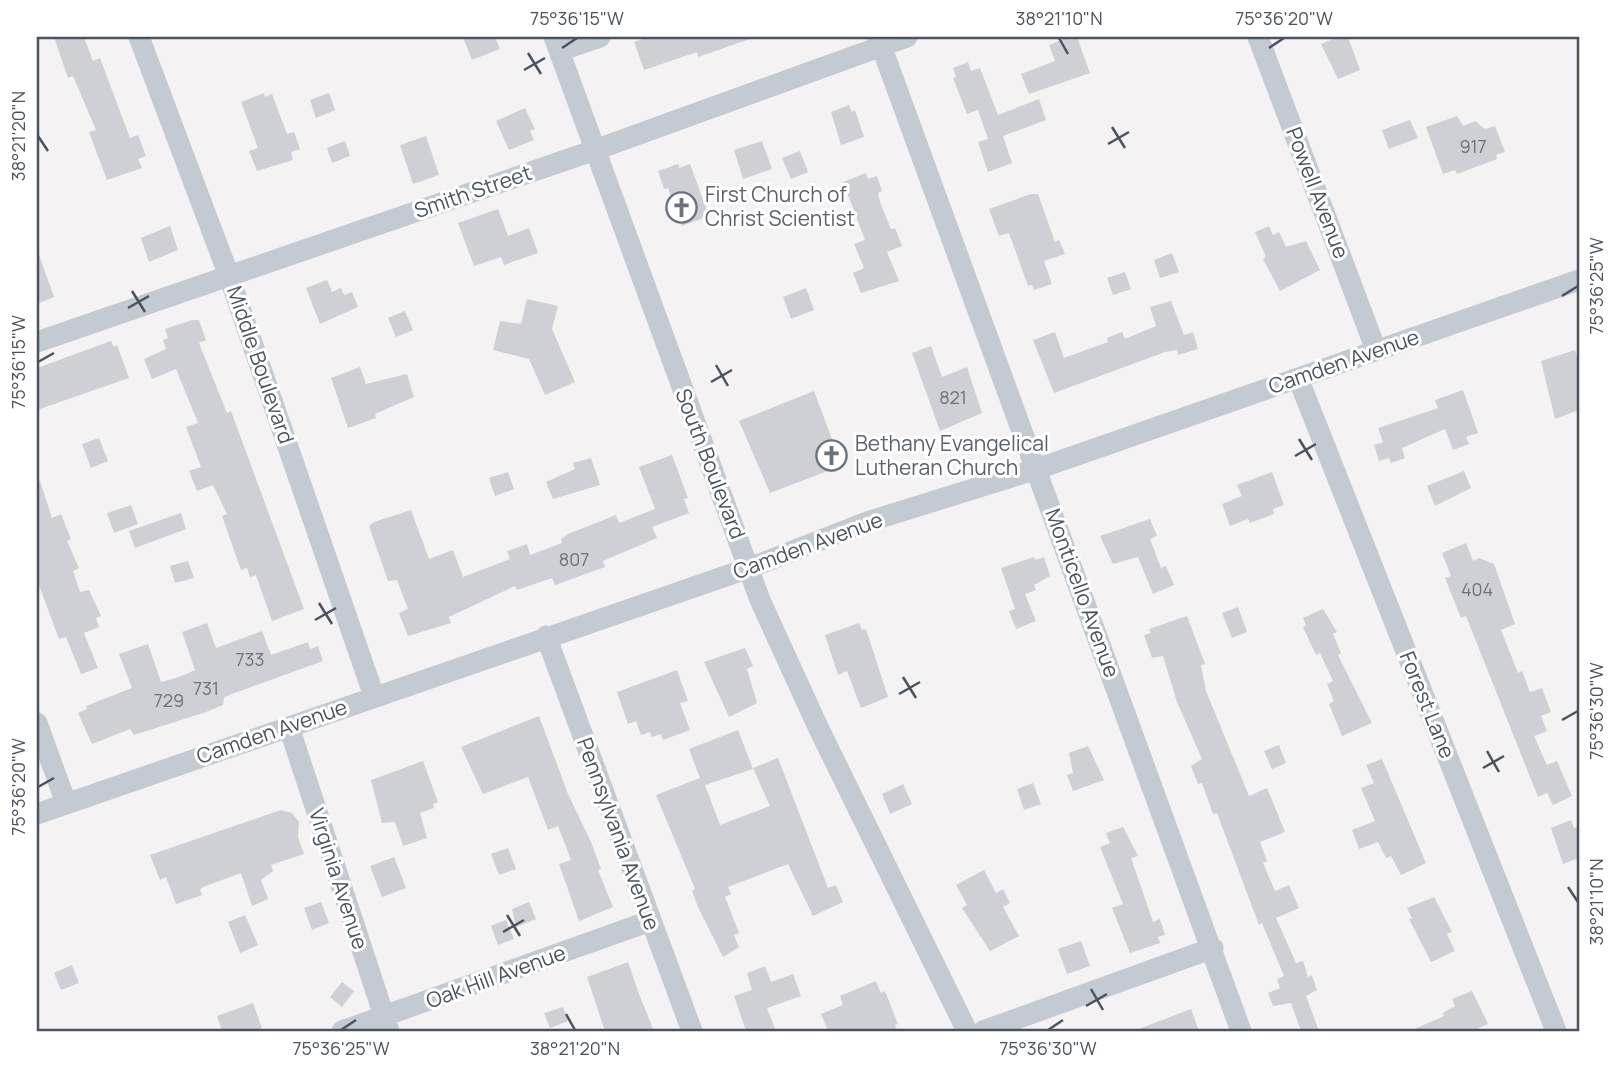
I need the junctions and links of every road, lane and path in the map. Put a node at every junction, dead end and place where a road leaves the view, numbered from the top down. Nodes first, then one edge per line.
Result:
1 (139, 37) edge
2 (600, 37) edge
3 (907, 37) edge
4 (1258, 37) edge
5 (879, 41) edge
6 (557, 44) edge
7 (595, 150) junction
8 (229, 276) junction
9 (1579, 280) edge
10 (37, 342) edge
11 (1376, 349) junction
12 (1298, 378) junction
13 (1037, 469) junction
14 (748, 568) junction
15 (546, 636) junction
16 (374, 696) junction
17 (37, 723) edge
18 (289, 727) junction
19 (66, 803) junction
20 (37, 814) edge
21 (650, 921) junction
22 (1213, 948) junction
23 (386, 1024) edge
24 (342, 1031) edge
25 (692, 1031) edge
26 (967, 1031) edge
27 (983, 1031) edge
28 (1241, 1031) edge
29 (1556, 1031) edge

1 - 8 street, Middle Boulevard
2 - 6 street
3 - 5 street, Smith Street
4 - 11 street, Powell Avenue
5 - 7 street, Smith Street
5 - 13 street, Monticello Avenue
6 - 7 street, South Boulevard
7 - 8 street, Smith Street
7 - 14 street, South Boulevard
8 - 10 street, Smith Street
8 - 16 street, Middle Boulevard
9 - 11 street, Camden Avenue
11 - 12 street, Camden Avenue
12 - 13 street, Camden Avenue
12 - 29 street, Forest Lane
13 - 14 street, Camden Avenue
13 - 22 street, Monticello Avenue
14 - 15 street, Camden Avenue
14 - 26 street, South Boulevard
15 - 16 street, Camden Avenue
15 - 21 street, Pennsylvania Avenue
16 - 18 street, Camden Avenue
17 - 19 street
18 - 19 street, Camden Avenue
18 - 23 street, Virginia Avenue
19 - 20 street, Camden Avenue
21 - 23 street, Oak Hill Avenue
21 - 25 street, Pennsylvania Avenue
22 - 27 street
22 - 28 street, Monticello Avenue
23 - 24 street, Oak Hill Avenue

